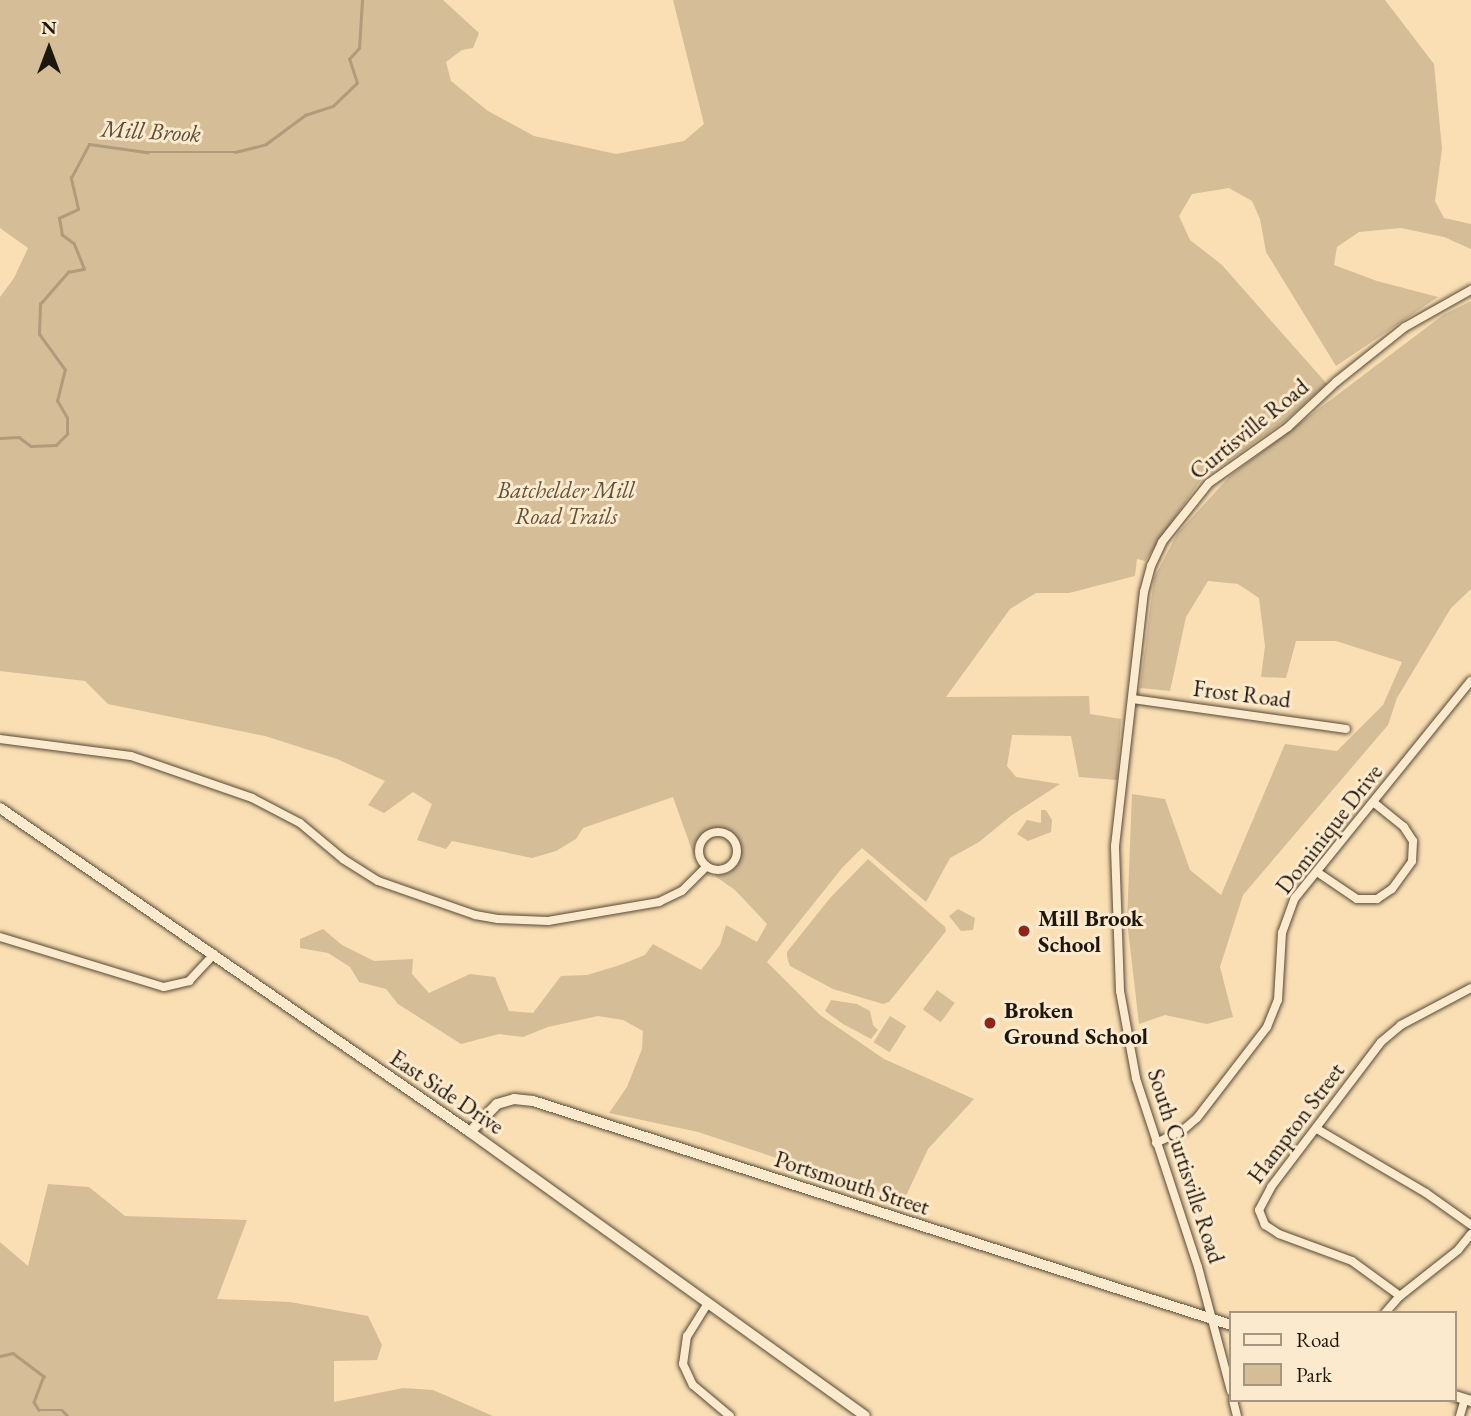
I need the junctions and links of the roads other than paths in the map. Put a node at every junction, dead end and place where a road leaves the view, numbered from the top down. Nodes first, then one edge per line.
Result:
1 (1471, 290) edge
2 (1471, 681) edge
3 (1132, 699) junction
4 (1346, 729) dead end
5 (0, 739) edge
6 (1374, 803) junction
7 (0, 808) edge
8 (707, 866) junction
9 (1317, 872) junction
10 (0, 937) edge
11 (214, 954) junction
12 (1471, 988) edge
13 (1317, 1129) junction
14 (470, 1132) junction
15 (1156, 1143) junction
16 (1471, 1225) edge
17 (1471, 1234) edge
18 (1399, 1296) junction
19 (708, 1303) junction
20 (1387, 1311) edge
21 (1214, 1320) junction
22 (1230, 1325) edge
23 (1230, 1387) edge
24 (1464, 1398) edge
25 (730, 1416) edge
26 (865, 1416) edge
27 (1460, 1416) edge

1 - 3 street, Curtisville Road
2 - 6 street, Dominique Drive
3 - 4 street, Frost Road
3 - 15 street, South Curtisville Road
5 - 8 street
6 - 9 street, Dominique Drive
6 - 9 street
7 - 11 main road, East Side Drive
8 - 8 street
9 - 15 street, Dominique Drive
10 - 11 street
11 - 14 main road, East Side Drive
12 - 13 street, Hampton Street
13 - 16 street
13 - 18 street, Hampton Street
14 - 19 main road, East Side Drive
14 - 21 street, Portsmouth Street
15 - 21 street, South Curtisville Road
17 - 18 street
18 - 20 street
19 - 25 street
19 - 26 main road, East Side Drive
21 - 22 street, Portsmouth Street
21 - 23 street, South Curtisville Road
24 - 27 street

